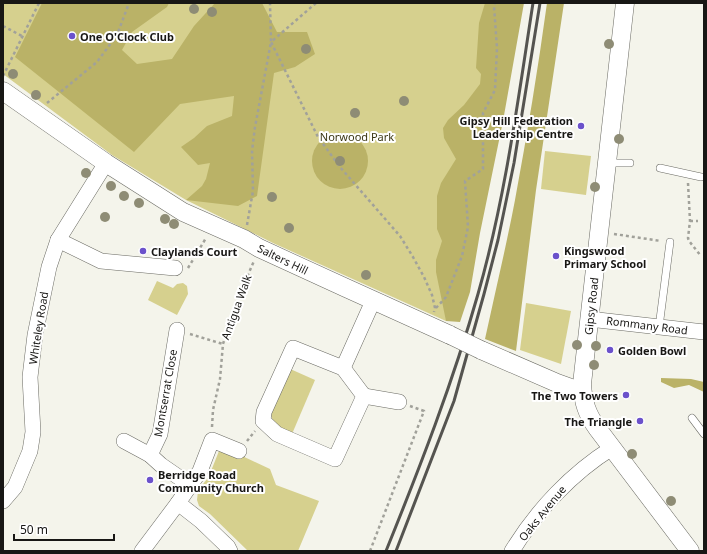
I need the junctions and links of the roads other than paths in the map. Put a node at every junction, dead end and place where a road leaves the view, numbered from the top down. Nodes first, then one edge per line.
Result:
1 (625, 3) edge
2 (3, 91) edge
3 (106, 163) junction
4 (607, 163) junction
5 (630, 163) dead end
6 (660, 168) dead end
7 (701, 177) dead end
8 (58, 240) junction
9 (670, 242) road end
10 (180, 270) road end
11 (373, 301) junction
12 (589, 319) junction
13 (660, 327) junction
14 (177, 330) road end
15 (704, 332) edge
16 (343, 368) junction
17 (582, 392) junction
18 (364, 396) junction
19 (399, 402) road end
20 (692, 418) dead end
21 (704, 434) edge
22 (124, 441) dead end
23 (612, 448) junction
24 (239, 451) road end
25 (150, 455) junction
26 (190, 485) junction
27 (3, 501) edge
28 (178, 503) junction
29 (142, 551) edge
30 (230, 551) edge
31 (512, 551) edge
32 (690, 551) edge

1 - 4 street, Gipsy Road
2 - 3 street, Salters Hill
3 - 8 street, Whiteley Road
3 - 11 street, Salters Hill
4 - 5 lane
4 - 12 street, Gipsy Road
6 - 7 lane
8 - 10 street
8 - 27 street, Whiteley Road
9 - 13 lane
11 - 16 street
11 - 17 street, Salters Hill, bridge
12 - 13 street, Rommany Road
12 - 17 street, Gipsy Road
13 - 15 street, Rommany Road
14 - 25 street, Montserrat Close
16 - 18 street
16 - 18 street
17 - 23 street, Gipsy Road
18 - 19 street
20 - 21 lane
22 - 25 street
23 - 31 street, Oaks Avenue
23 - 32 street, Gipsy Road
24 - 26 street
25 - 26 street
26 - 28 street
28 - 29 street
28 - 30 street

